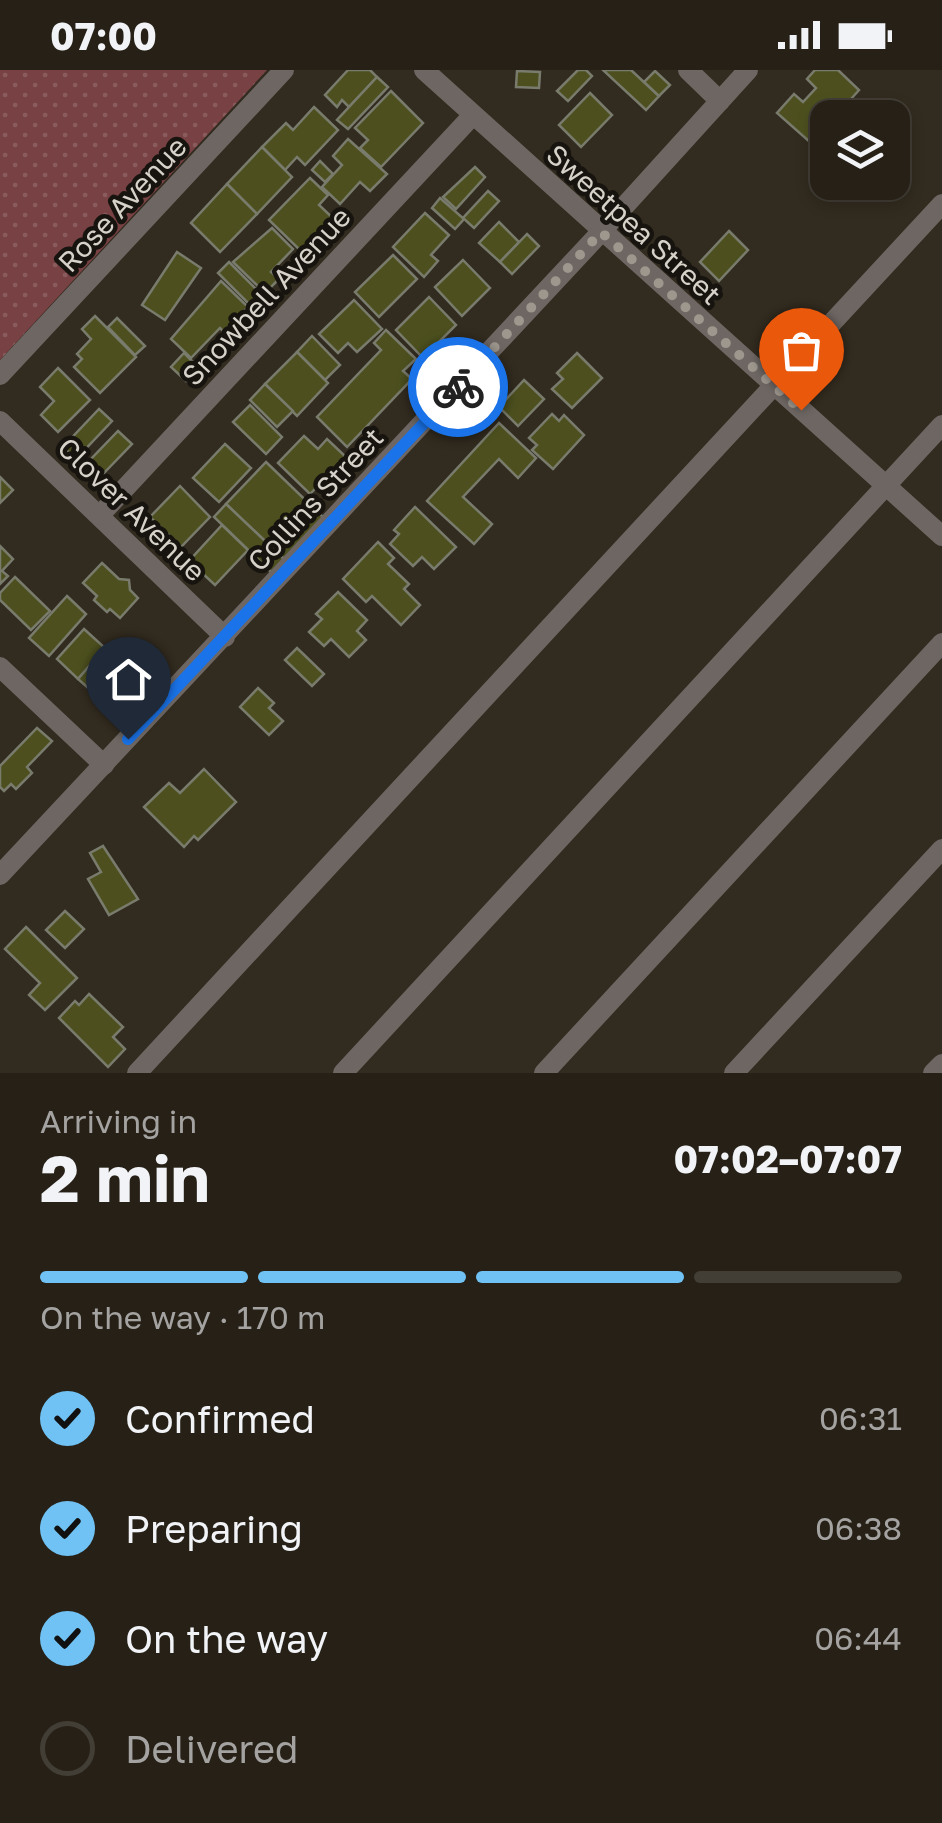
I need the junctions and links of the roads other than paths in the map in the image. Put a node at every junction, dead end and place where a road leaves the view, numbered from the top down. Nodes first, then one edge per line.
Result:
1 (284, 70) edge
2 (424, 70) edge
3 (688, 70) edge
4 (748, 70) edge
5 (720, 101) junction
6 (473, 115) junction
7 (942, 204) edge
8 (601, 232) junction
9 (0, 374) edge
10 (772, 386) junction
11 (0, 421) edge
12 (942, 425) edge
13 (887, 485) junction
14 (100, 515) junction
15 (942, 536) edge
16 (225, 637) junction
17 (942, 644) edge
18 (0, 666) edge
19 (104, 764) junction
20 (942, 849) edge
21 (0, 876) edge
22 (942, 1064) edge
23 (137, 1073) edge
24 (342, 1073) edge
25 (544, 1073) edge
26 (734, 1073) edge
27 (933, 1073) edge

1 - 9 street, Rose Avenue
2 - 6 street, Sweetpea Street
3 - 5 street
4 - 5 street, Collins Street
5 - 8 street, Collins Street
6 - 8 street, Sweetpea Street
6 - 14 street, Snowbell Avenue
7 - 10 street
8 - 10 street, Sweetpea Street
8 - 16 street, Collins Street
10 - 13 street, Sweetpea Street
10 - 23 street
11 - 14 street, Clover Avenue
12 - 13 street
13 - 15 street, Sweetpea Street
13 - 24 street
14 - 16 street, Clover Avenue
16 - 19 street, Collins Street
17 - 25 street
18 - 19 street
19 - 21 street, Collins Street
20 - 26 street
22 - 27 street

